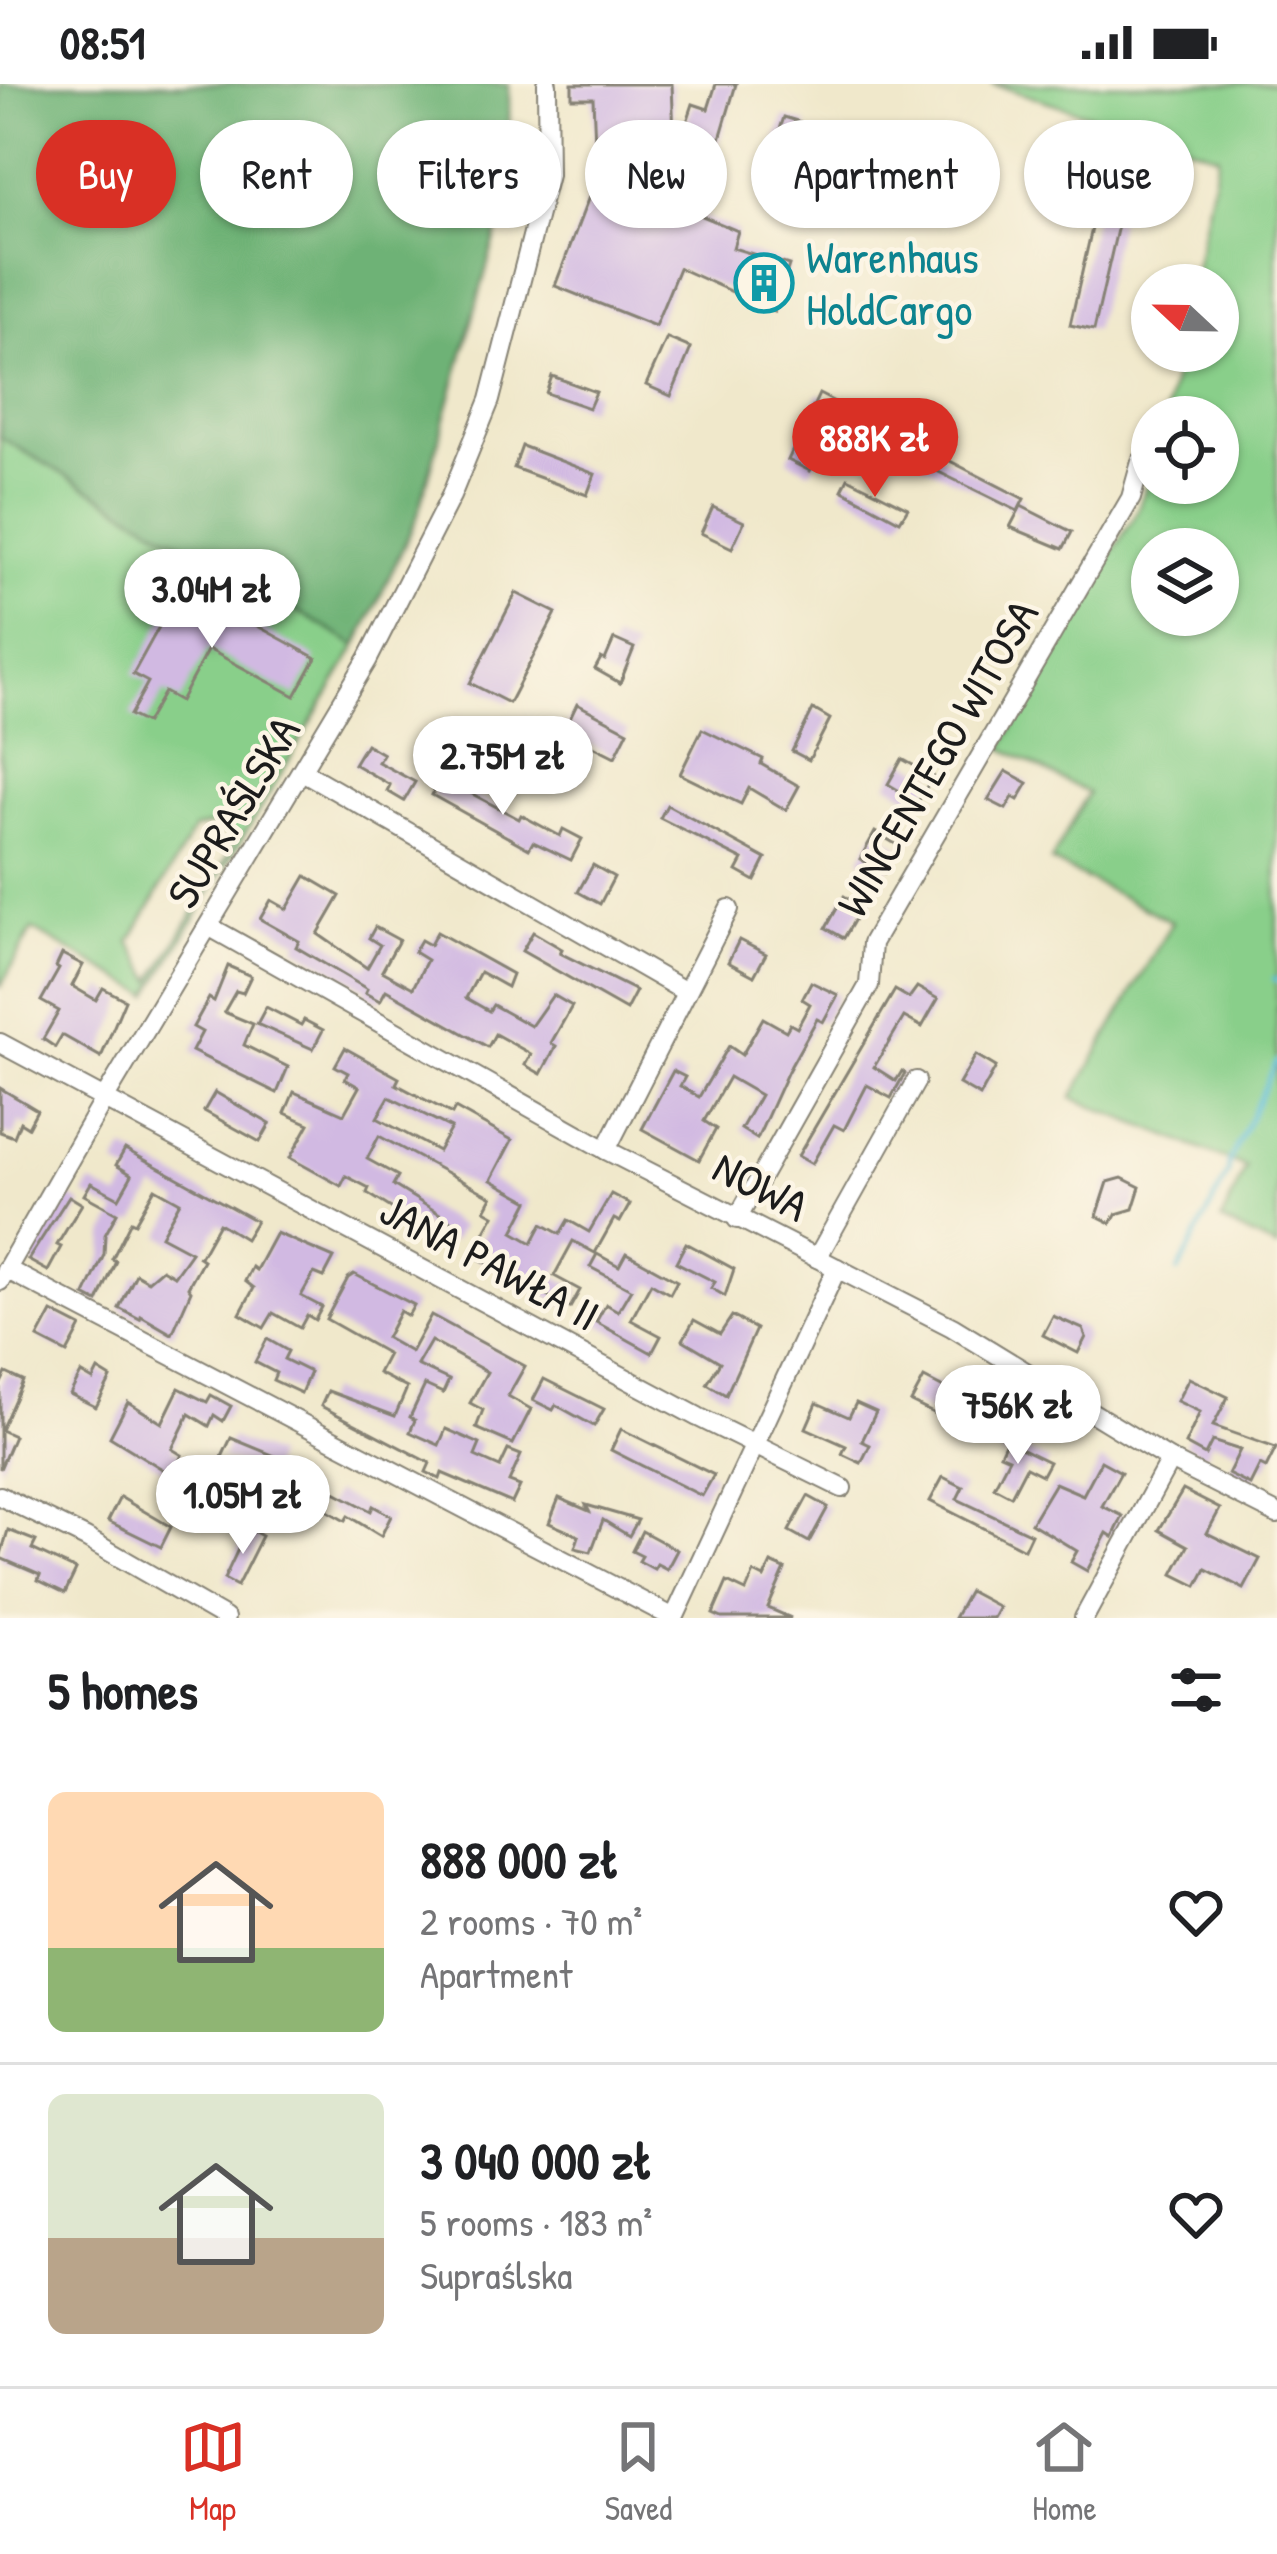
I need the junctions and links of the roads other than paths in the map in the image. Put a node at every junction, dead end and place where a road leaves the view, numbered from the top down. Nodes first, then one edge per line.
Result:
1 (547, 84) edge
2 (1131, 498) edge
3 (302, 771) junction
4 (729, 909) dead end
5 (210, 927) junction
6 (686, 992) junction
7 (0, 1043) edge
8 (916, 1082) dead end
9 (103, 1101) junction
10 (607, 1150) junction
11 (737, 1219) junction
12 (818, 1258) junction
13 (837, 1268) junction
14 (3, 1275) edge
15 (752, 1443) junction
16 (1170, 1460) junction
17 (842, 1488) dead end
18 (0, 1496) edge
19 (1277, 1514) edge
20 (225, 1618) edge
21 (674, 1618) edge
22 (1084, 1618) edge

1 - 3 street, SUPRAŚLSKA
2 - 11 street, WINCENTEGO WITOSA
3 - 5 street, SUPRAŚLSKA
3 - 6 street
4 - 6 street
5 - 9 street, SUPRAŚLSKA
5 - 10 street, NOWA
6 - 10 street
7 - 9 street, JANA PAWŁA II
8 - 12 street
9 - 14 street, SUPRAŚLSKA
9 - 15 street, JANA PAWŁA II
10 - 11 street, NOWA
11 - 12 street, NOWA
12 - 13 street, NOWA
13 - 15 street
13 - 16 street, NOWA
14 - 21 street
15 - 17 street, JANA PAWŁA II
15 - 21 street
16 - 19 street, NOWA
16 - 22 street
18 - 20 street

